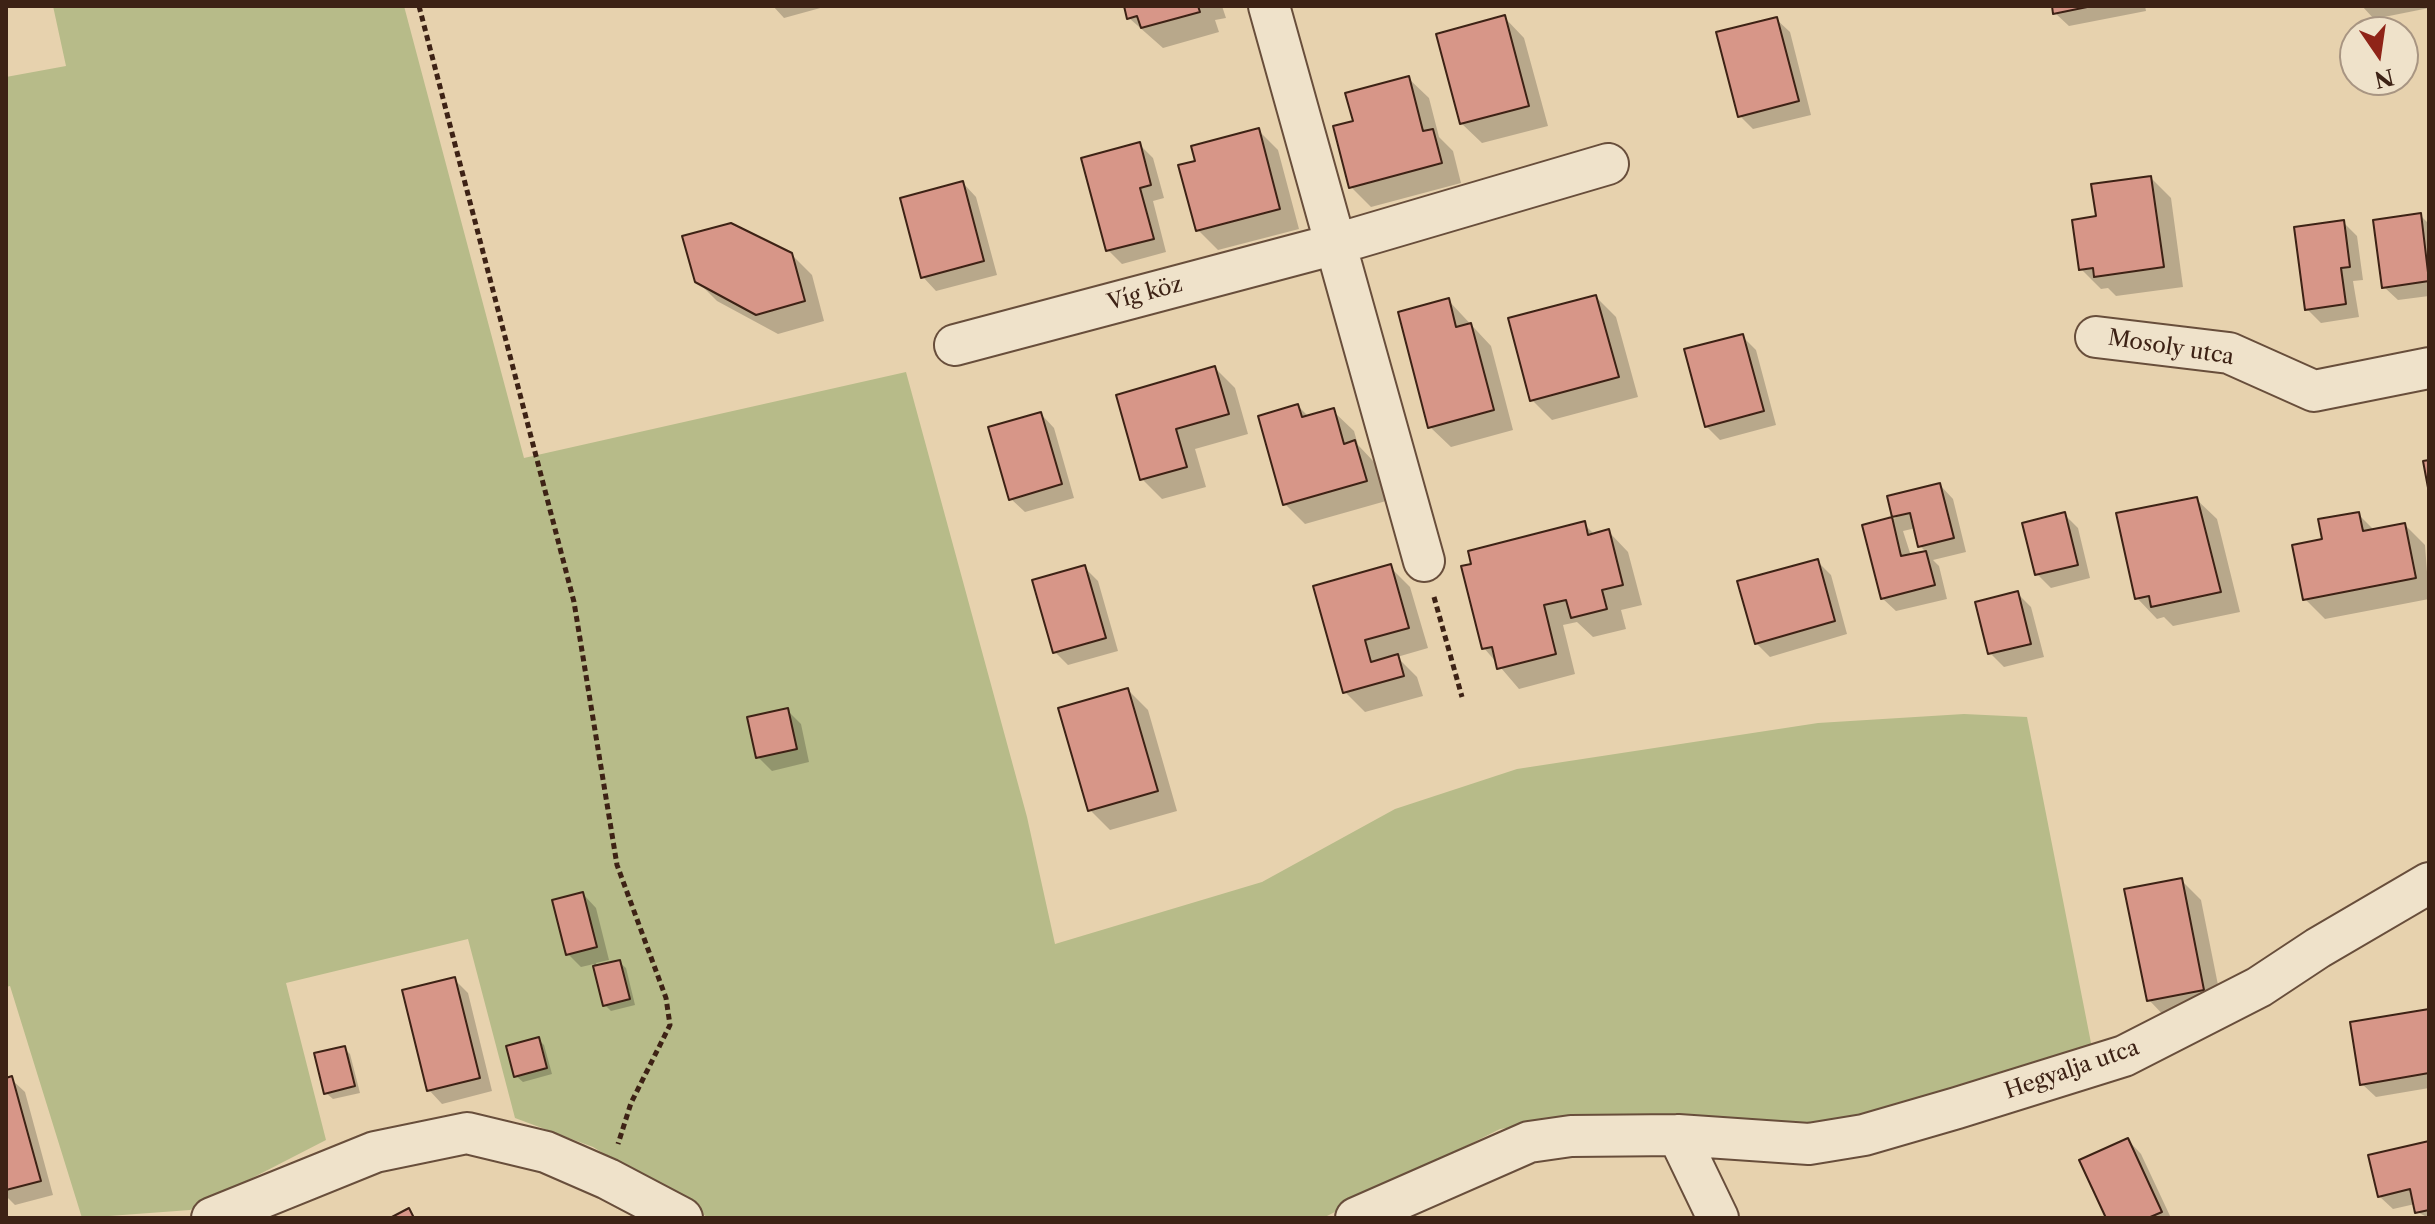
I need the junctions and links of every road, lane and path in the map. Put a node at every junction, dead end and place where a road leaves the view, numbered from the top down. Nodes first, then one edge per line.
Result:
1 (419, 6) edge
2 (1269, 6) edge
3 (1608, 164) dead end
4 (1336, 244) junction
5 (2096, 337) dead end
6 (955, 345) dead end
7 (2429, 368) edge
8 (1424, 561) joint
9 (1462, 697) dead end
10 (2429, 883) edge
11 (1678, 1135) junction
12 (608, 1179) junction
13 (212, 1218) edge
14 (682, 1218) edge
15 (1356, 1218) edge
16 (1718, 1218) edge

1 - 12 path
2 - 4 street
3 - 4 street, Víg köz
4 - 6 street, Víg köz
4 - 8 street
5 - 7 street, Mosoly utca
8 - 9 path
10 - 11 street, Hegyalja utca
11 - 15 street, Hegyalja utca
11 - 16 street
12 - 13 street
12 - 14 street

